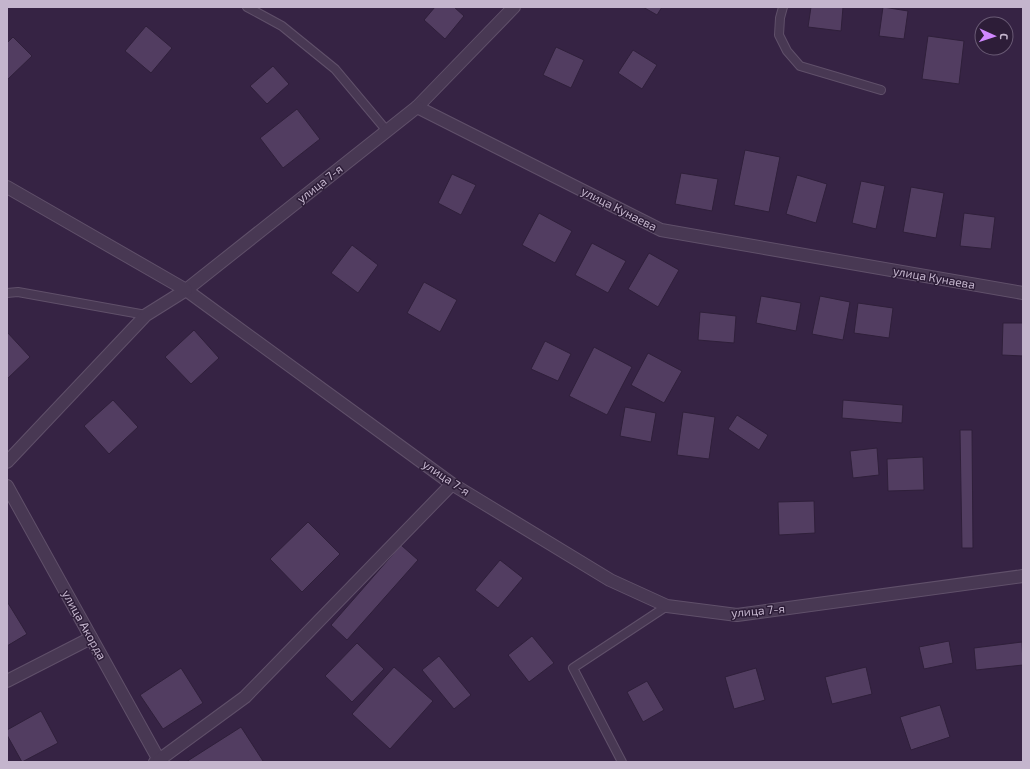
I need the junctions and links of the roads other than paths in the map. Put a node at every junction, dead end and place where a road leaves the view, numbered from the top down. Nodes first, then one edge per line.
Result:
1 (247, 7) edge
2 (514, 7) edge
3 (783, 7) edge
4 (881, 90) dead end
5 (417, 107) junction
6 (387, 131) junction
7 (7, 187) edge
8 (186, 290) junction
9 (7, 293) edge
10 (1023, 293) edge
11 (146, 315) junction
12 (7, 462) edge
13 (452, 484) junction
14 (7, 486) edge
15 (1023, 576) edge
16 (667, 606) junction
17 (91, 638) junction
18 (7, 681) edge
19 (158, 761) edge
20 (622, 762) edge

1 - 6 lane
2 - 5 street
3 - 4 lane
5 - 6 street, улица 7-я
5 - 10 street, улица Кунаева
6 - 8 street, улица 7-я
7 - 8 street
8 - 11 street
8 - 13 street, улица 7-я
9 - 11 lane
11 - 12 street
13 - 16 street, улица 7-я
13 - 19 street
14 - 17 street, улица Акорда
15 - 16 street, улица 7-я
16 - 20 lane
17 - 18 street
17 - 19 street, улица Акорда

